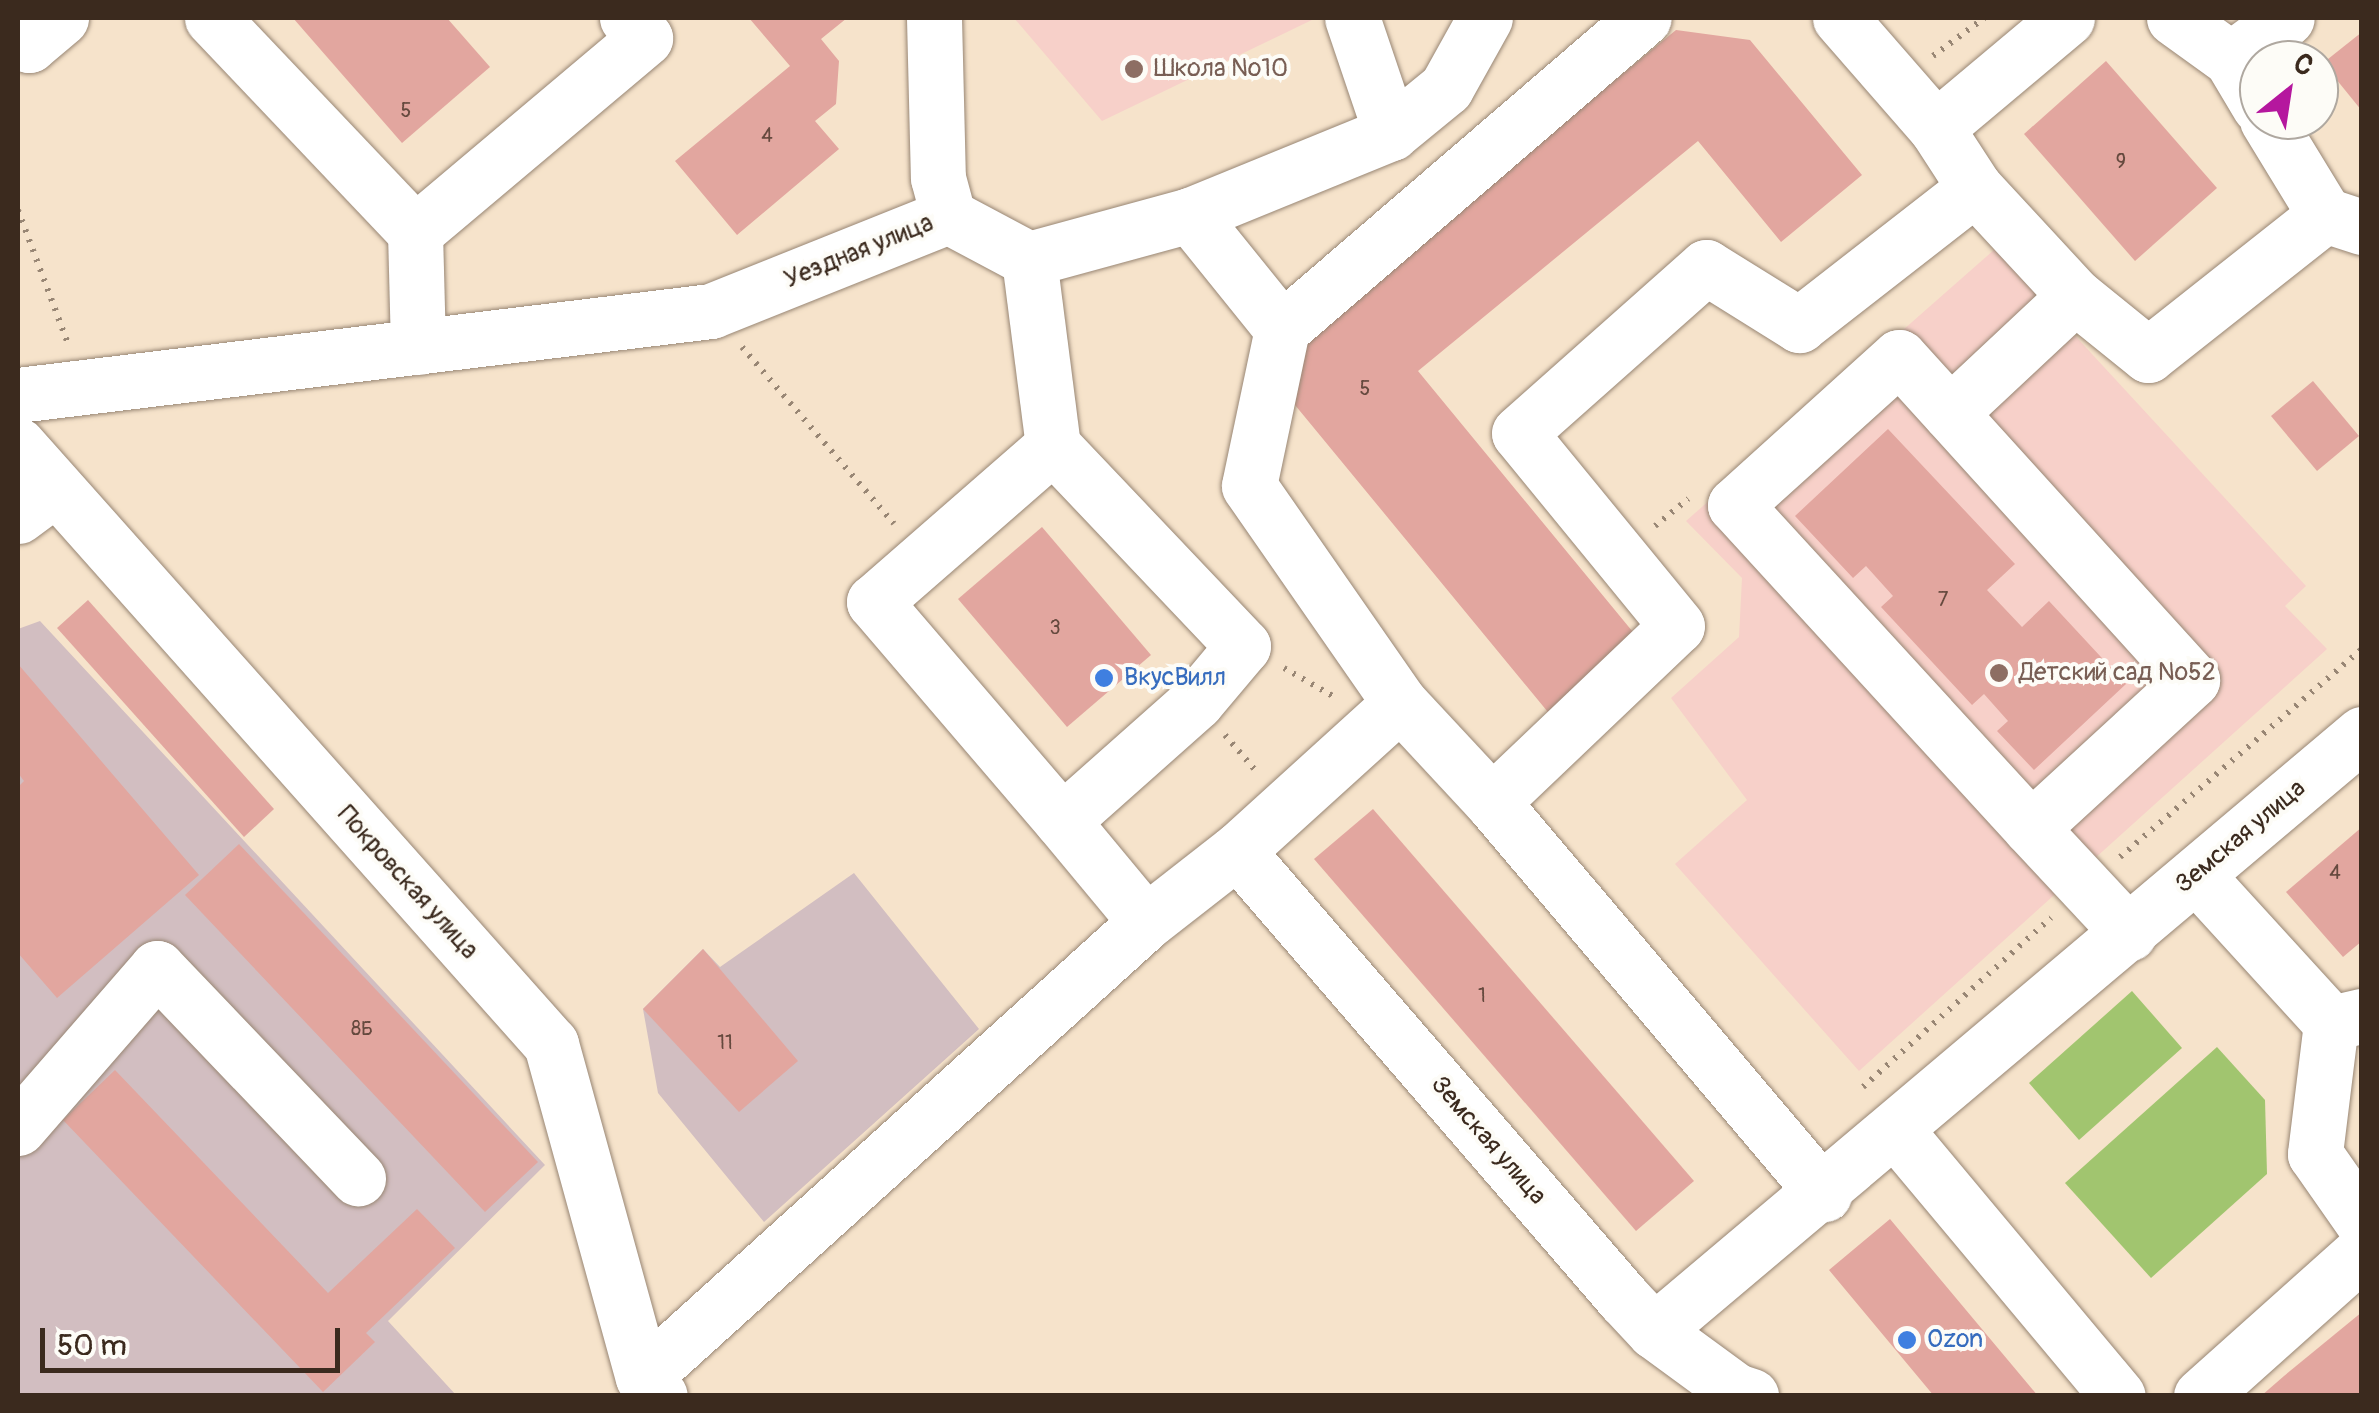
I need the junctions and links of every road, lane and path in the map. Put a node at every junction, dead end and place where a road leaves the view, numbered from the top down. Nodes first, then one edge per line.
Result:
1 (61, 18) edge
2 (212, 18) edge
3 (627, 18) edge
4 (934, 18) edge
5 (1352, 18) edge
6 (1486, 18) edge
7 (1644, 18) edge
8 (1840, 18) edge
9 (1984, 18) edge
10 (2067, 18) edge
11 (2174, 18) edge
12 (2286, 18) edge
13 (18, 35) edge
14 (2231, 59) junction
15 (2239, 72) edge
16 (1898, 83) junction
17 (1936, 128) junction
18 (1391, 133) junction
19 (2283, 140) edge
20 (1976, 188) junction
21 (18, 210) edge
22 (1190, 215) junction
23 (948, 216) junction
24 (2343, 221) edge
25 (415, 232) junction
26 (1029, 259) junction
27 (2075, 296) junction
28 (711, 312) junction
29 (1282, 329) junction
30 (418, 347) junction
31 (83, 385) junction
32 (18, 396) edge
33 (1950, 413) junction
34 (18, 445) edge
35 (1053, 446) junction
36 (36, 502) edge
37 (924, 559) junction
38 (1244, 646) junction
39 (2362, 648) edge
40 (1196, 702) junction
41 (1390, 712) junction
42 (2362, 734) edge
43 (1492, 802) junction
44 (1287, 806) junction
45 (1062, 821) junction
46 (2031, 828) junction
47 (1237, 850) junction
48 (2196, 875) junction
49 (2086, 887) junction
50 (1146, 922) junction
51 (2128, 934) junction
52 (2346, 1020) edge
53 (1849, 1100) dead end
54 (18, 1128) edge
55 (1897, 1132) junction
56 (358, 1178) dead end
57 (1824, 1194) junction
58 (2362, 1221) edge
59 (2362, 1252) edge
60 (1654, 1331) junction
61 (652, 1386) edge
62 (1740, 1394) edge
63 (2118, 1396) edge
64 (2201, 1396) edge

1 - 13 street
2 - 25 street
3 - 25 street
4 - 23 street
5 - 18 street
6 - 18 street
7 - 29 street
8 - 16 street
9 - 16 path
10 - 17 street
11 - 14 street
12 - 14 street
14 - 15 street
16 - 17 street
17 - 20 street
18 - 22 street
19 - 24 street
20 - 27 street
20 - 43 street
21 - 31 path
22 - 26 street
22 - 29 street
23 - 26 street, Уездная улица
23 - 28 street, Уездная улица
24 - 27 street
25 - 30 street
26 - 35 street
27 - 33 street
28 - 30 street, Уездная улица
28 - 37 path
29 - 41 street
30 - 31 street, Уездная улица
31 - 32 street, Уездная улица
33 - 46 street
33 - 46 street
34 - 36 street, Покровская улица
35 - 37 street
35 - 38 street
36 - 61 street, Покровская улица
37 - 45 street
38 - 40 street
38 - 41 path
39 - 49 path
40 - 44 path
40 - 45 street
41 - 43 street
41 - 44 street
42 - 48 street, Земская улица
43 - 57 street
44 - 47 street
45 - 50 street
46 - 49 street
47 - 50 street
47 - 60 street, Земская улица
48 - 51 street, Земская улица
48 - 52 street
49 - 51 street
49 - 53 path
50 - 61 street
51 - 55 street, Земская улица
52 - 58 street
54 - 56 street
55 - 57 street, Земская улица
55 - 63 street
57 - 60 street, Земская улица
59 - 64 street
60 - 62 street

